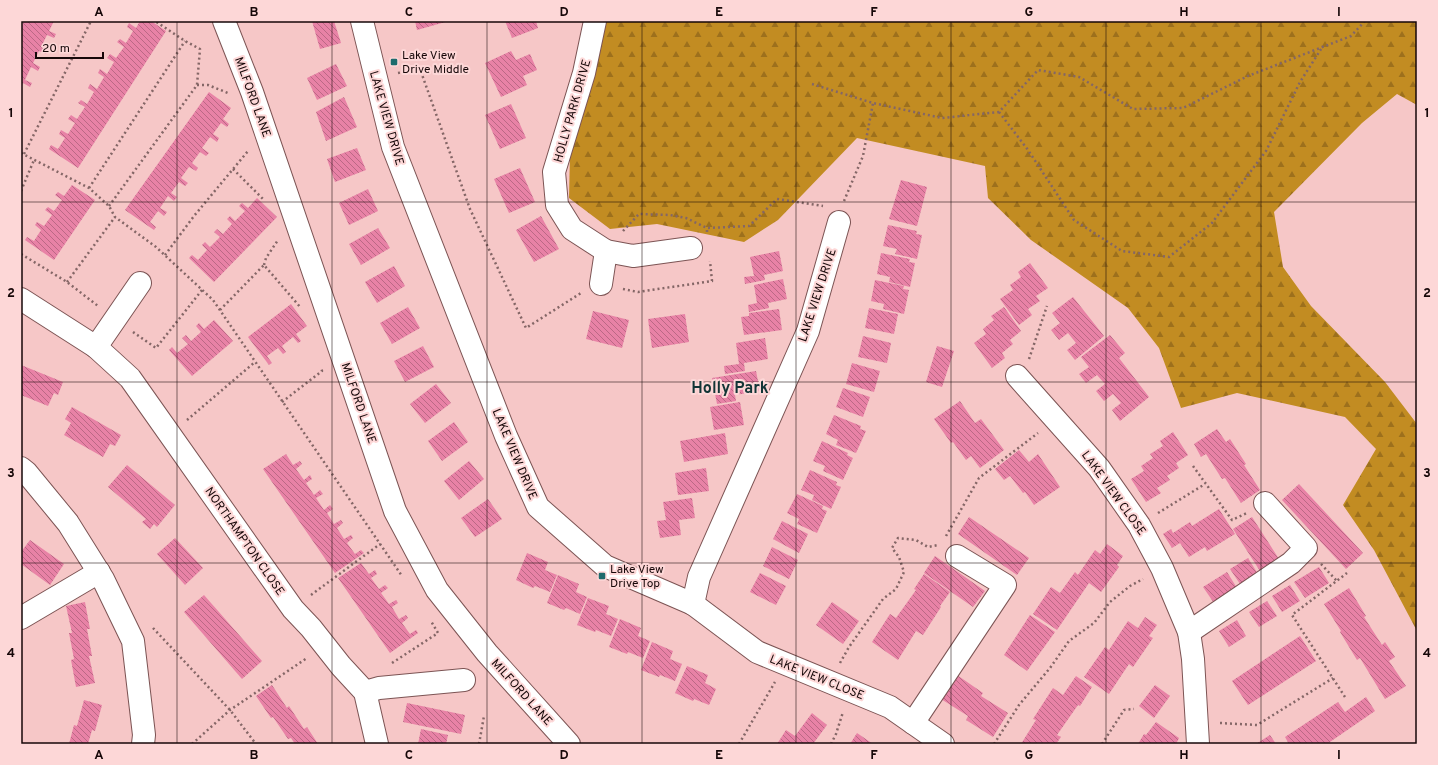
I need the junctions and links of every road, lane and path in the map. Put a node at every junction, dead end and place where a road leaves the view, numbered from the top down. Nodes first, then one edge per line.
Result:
1 (91, 21) edge
2 (155, 21) edge
3 (224, 21) edge
4 (362, 21) edge
5 (595, 21) edge
6 (1366, 21) edge
7 (1415, 21) edge
8 (1417, 24) edge
9 (185, 41) junction
10 (1323, 46) junction
11 (376, 77) junction
12 (812, 84) dead end
13 (873, 103) junction
14 (999, 112) junction
15 (250, 150) dead end
16 (22, 153) edge
17 (34, 160) junction
18 (233, 169) junction
19 (89, 188) junction
20 (21, 191) edge
21 (268, 203) dead end
22 (109, 206) junction
23 (840, 216) junction
24 (115, 217) junction
25 (707, 228) junction
26 (280, 237) dead end
27 (699, 241) joint
28 (606, 251) junction
29 (21, 254) edge
30 (165, 255) junction
31 (264, 265) junction
32 (711, 272) dead end
33 (67, 282) junction
34 (140, 283) dead end
35 (601, 284) junction
36 (202, 290) junction
37 (21, 299) edge
38 (1047, 306) dead end
39 (220, 310) junction
40 (303, 311) dead end
41 (115, 319) junction
42 (96, 347) junction
43 (255, 362) junction
44 (321, 364) dead end
45 (1018, 376) joint
46 (282, 402) junction
47 (1056, 419) junction
48 (170, 434) junction
49 (1193, 466) dead end
50 (21, 468) edge
51 (1205, 484) junction
52 (1265, 503) joint
53 (1174, 504) dead end
54 (945, 538) dead end
55 (380, 544) junction
56 (949, 550) joint
57 (99, 572) junction
58 (1348, 573) dead end
59 (1141, 579) dead end
60 (406, 581) dead end
61 (325, 584) dead end
62 (693, 604) junction
63 (21, 618) edge
64 (430, 620) dead end
65 (126, 628) junction
66 (1189, 632) junction
67 (309, 657) dead end
68 (388, 666) dead end
69 (1333, 678) junction
70 (464, 680) dead end
71 (825, 680) junction
72 (772, 687) dead end
73 (850, 690) junction
74 (365, 692) junction
75 (1345, 697) dead end
76 (1134, 709) dead end
77 (230, 710) junction
78 (484, 716) dead end
79 (913, 723) junction
80 (1198, 733) edge
81 (143, 744) edge
82 (192, 744) edge
83 (256, 744) edge
84 (377, 744) edge
85 (479, 744) edge
86 (569, 744) edge
87 (739, 744) edge
88 (831, 744) edge
89 (944, 744) edge
90 (994, 744) edge
91 (1102, 744) edge

1 - 16 path
2 - 9 path
3 - 86 street, MILFORD LANE
4 - 11 street, LAKE VIEW DRIVE
5 - 28 street, HOLLY PARK DRIVE
6 - 10 path
7 - 8 path
9 - 19 path
9 - 22 path
10 - 14 path
10 - 14 path
11 - 35 path
11 - 62 street, LAKE VIEW DRIVE
12 - 13 path
13 - 14 path
13 - 23 path
15 - 18 path
16 - 17 path
17 - 19 path
17 - 20 path
18 - 21 path
18 - 30 path
19 - 22 path
22 - 24 path
23 - 25 path
23 - 62 street, LAKE VIEW DRIVE
24 - 30 path
24 - 33 path
25 - 27 path
25 - 28 path
26 - 31 path
27 - 28 street, HOLLY PARK DRIVE
28 - 35 street
29 - 33 path
30 - 36 path
31 - 39 path
31 - 40 path
32 - 35 path
33 - 41 path
34 - 41 street
36 - 39 path
36 - 41 path
37 - 42 street, NORTHAMPTON CLOSE
38 - 45 path
39 - 43 path
41 - 42 street
42 - 48 street, NORTHAMPTON CLOSE
43 - 46 path
43 - 48 path
44 - 46 path
45 - 47 street, LAKE VIEW CLOSE
46 - 55 path
47 - 54 path
47 - 66 street, LAKE VIEW CLOSE
48 - 74 street, NORTHAMPTON CLOSE
49 - 51 path
50 - 57 street
51 - 52 path
51 - 53 path
52 - 66 street
55 - 60 path
55 - 61 path
56 - 71 path
56 - 79 street
57 - 63 street
57 - 65 street
58 - 69 path
59 - 90 path
62 - 71 street, LAKE VIEW CLOSE
64 - 68 path
65 - 77 path
65 - 81 street
66 - 80 street, LAKE VIEW CLOSE
67 - 77 path
69 - 75 path
69 - 80 path
70 - 74 street
71 - 73 street, LAKE VIEW CLOSE
72 - 87 path
73 - 79 street, LAKE VIEW CLOSE
73 - 88 path
74 - 84 street, NORTHAMPTON CLOSE
76 - 91 path
77 - 82 path
77 - 83 path
78 - 85 path
79 - 89 street, LAKE VIEW CLOSE

